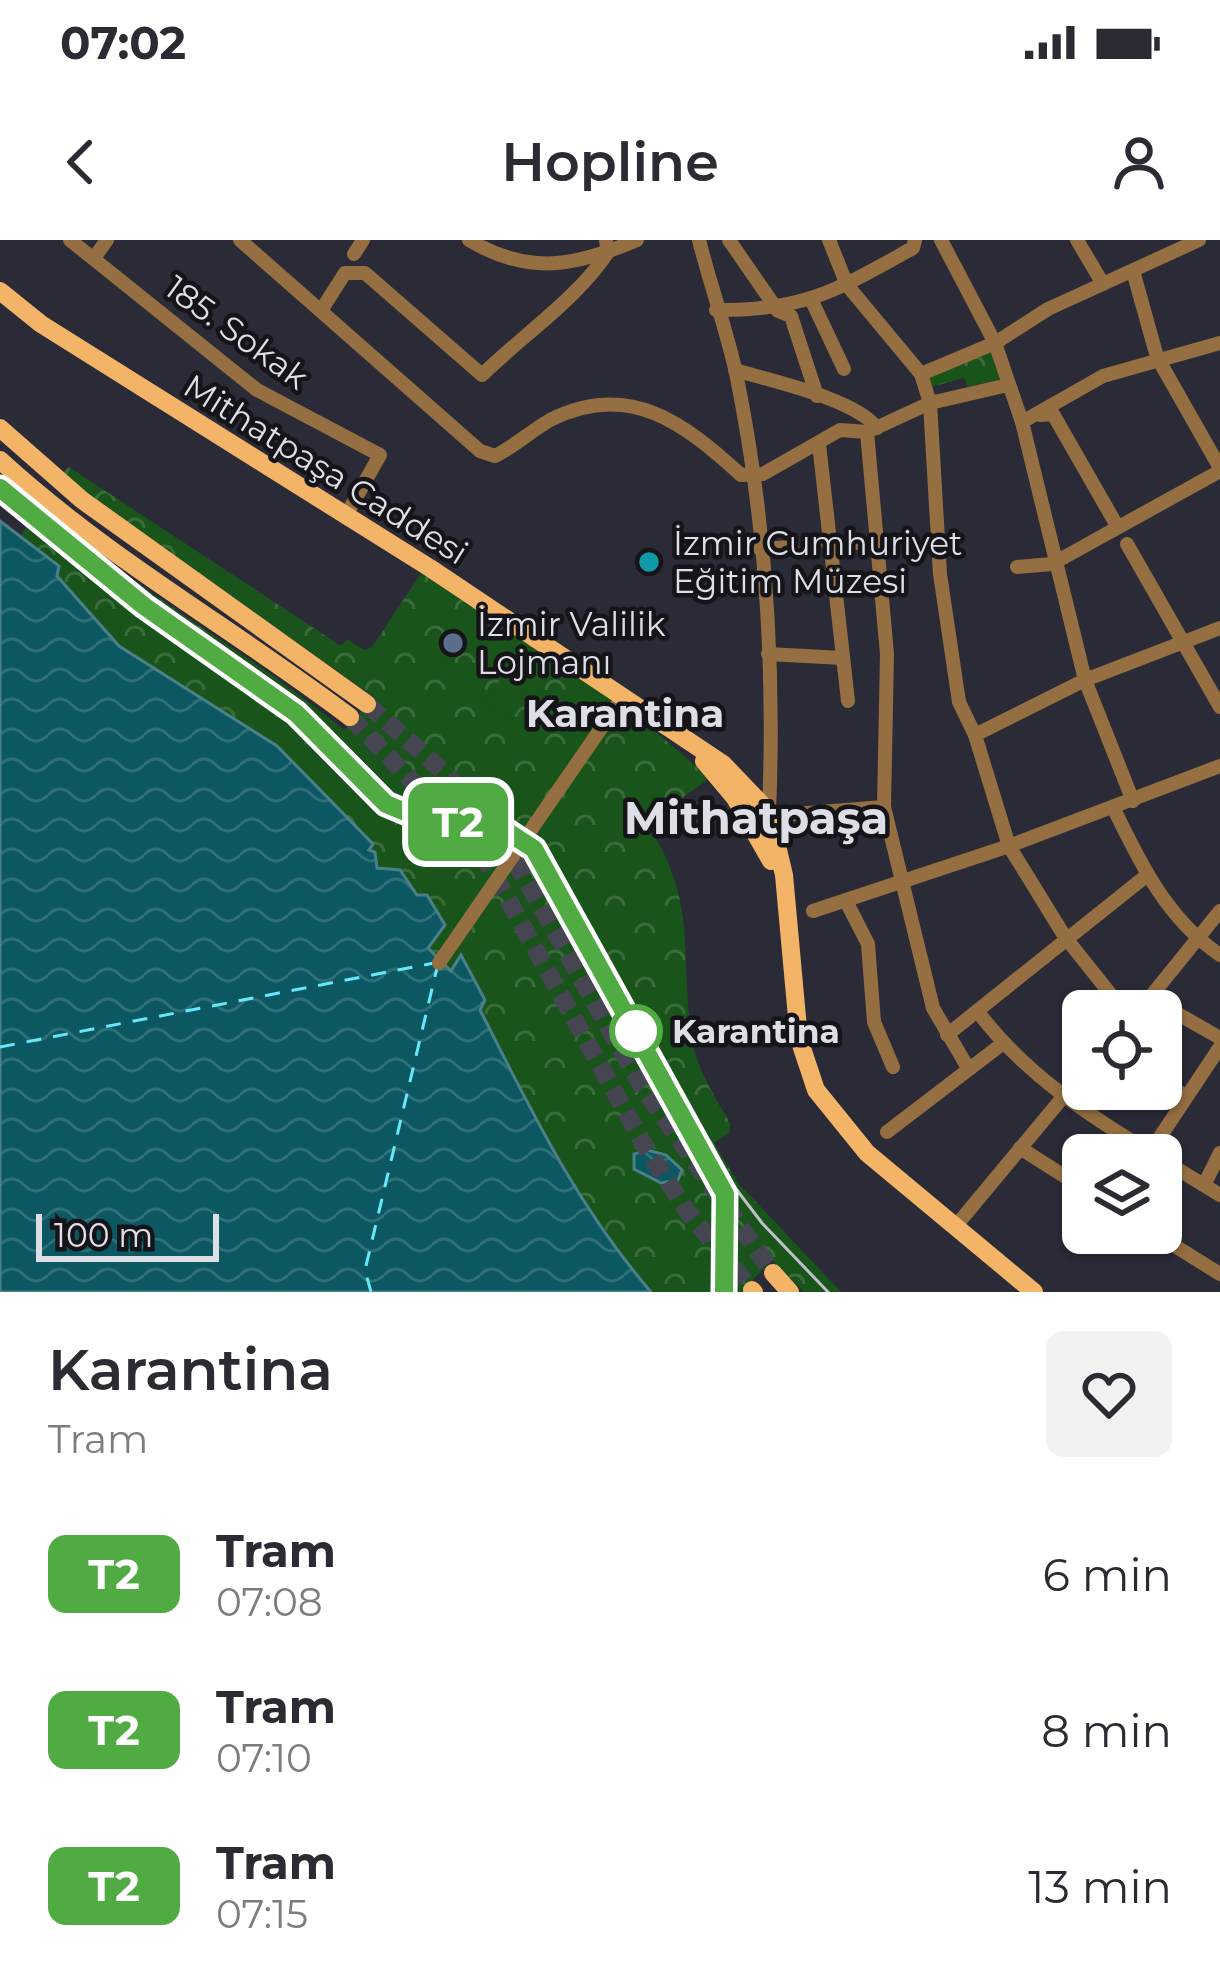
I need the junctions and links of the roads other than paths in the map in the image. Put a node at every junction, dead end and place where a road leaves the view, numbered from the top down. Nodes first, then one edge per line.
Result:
1 (70, 240) edge
2 (107, 240) edge
3 (240, 240) edge
4 (469, 240) edge
5 (637, 240) edge
6 (699, 240) edge
7 (730, 240) edge
8 (829, 240) edge
9 (915, 240) edge
10 (941, 240) edge
11 (1077, 240) edge
12 (1199, 240) edge
13 (607, 246) edge
14 (94, 258) junction
15 (1133, 271) junction
16 (1103, 284) junction
17 (847, 285) junction
18 (0, 291) edge
19 (811, 299) junction
20 (322, 309) junction
21 (716, 310) junction
22 (778, 311) junction
23 (995, 343) junction
24 (1220, 344) edge
25 (1157, 357) junction
26 (844, 368) dead end
27 (735, 370) junction
28 (921, 374) junction
29 (1008, 385) junction
30 (817, 396) junction
31 (930, 403) junction
32 (1029, 419) junction
33 (0, 428) edge
34 (872, 430) junction
35 (819, 444) junction
36 (0, 460) edge
37 (1220, 470) edge
38 (747, 474) junction
39 (346, 517) junction
40 (1115, 524) junction
41 (879, 542) junction
42 (828, 544) junction
43 (1127, 544) dead end
44 (792, 547) dead end
45 (760, 549) junction
46 (1052, 564) junction
47 (1017, 567) dead end
48 (1220, 628) edge
49 (1188, 644) junction
50 (768, 654) junction
51 (842, 658) junction
52 (1084, 680) junction
53 (622, 698) junction
54 (848, 701) dead end
55 (367, 704) tunnel mouth
56 (1220, 707) edge
57 (350, 717) tunnel mouth
58 (975, 734) junction
59 (1220, 766) edge
60 (1132, 801) junction
61 (884, 807) junction
62 (1112, 807) junction
63 (760, 816) junction
64 (1009, 846) junction
65 (1146, 876) junction
66 (904, 883) junction
67 (847, 903) junction
68 (1220, 910) edge
69 (813, 911) dead end
70 (1065, 938) junction
71 (1195, 938) junction
72 (1220, 955) edge
73 (439, 963) dead end
74 (1107, 990) edge
75 (1156, 990) edge
76 (978, 1012) junction
77 (1182, 1018) edge
78 (947, 1034) junction
79 (1220, 1042) edge
80 (1002, 1044) junction
81 (893, 1067) dead end
82 (968, 1068) junction
83 (1061, 1096) junction
84 (1184, 1096) joint
85 (887, 1132) dead end
86 (1120, 1134) edge
87 (1164, 1134) edge
88 (1020, 1148) junction
89 (1220, 1153) edge
90 (1182, 1172) edge
91 (1062, 1175) edge
92 (1204, 1185) junction
93 (1220, 1195) edge
94 (955, 1227) junction
95 (1182, 1250) edge
96 (773, 1273) tunnel mouth
97 (1220, 1274) edge
98 (790, 1292) edge
99 (1034, 1292) edge

1 - 14 street, 185. Sokak
2 - 14 street
3 - 20 street
4 - 13 street
5 - 13 street
6 - 21 street
7 - 22 street
8 - 17 street
9 - 17 street
10 - 23 street
11 - 16 street
12 - 15 street
13 - 20 street
14 - 39 street, 185. Sokak
15 - 16 street
15 - 25 street
16 - 23 street
17 - 19 street
17 - 28 street
18 - 39 main road, Mithatpaşa Caddesi
19 - 22 street
19 - 26 street
20 - 38 street
21 - 22 street
21 - 27 street
22 - 30 street
23 - 28 street
23 - 29 street
24 - 25 street
25 - 32 street
25 - 37 street
27 - 30 street
27 - 38 street
28 - 31 street
29 - 31 street
29 - 32 street
30 - 34 street
31 - 34 street
31 - 58 street
32 - 40 street
32 - 46 street
33 - 55 main road
34 - 35 street
34 - 41 street
35 - 38 street
35 - 42 street
36 - 57 main road
37 - 40 street
38 - 45 street
38 - 63 street
39 - 53 main road, Mithatpaşa Caddesi
40 - 46 street
41 - 42 street
41 - 61 street
42 - 51 street
43 - 49 street
44 - 45 street
45 - 50 street
46 - 47 street
46 - 52 street
48 - 49 street
49 - 52 street
49 - 56 street
50 - 51 street
50 - 63 street
51 - 54 street
52 - 58 street
52 - 60 street
53 - 63 main road, Mithatpaşa Caddesi
53 - 73 street
58 - 64 street
59 - 60 street
60 - 62 street
61 - 63 street
61 - 66 street
62 - 64 street
62 - 65 street
63 - 94 main road, Mithatpaşa Caddesi
64 - 66 street
64 - 70 street
65 - 70 street
65 - 71 street
66 - 67 street
66 - 78 street
67 - 69 street
67 - 81 street
68 - 71 street
70 - 74 street
70 - 76 street
71 - 72 street
71 - 75 street
76 - 78 street
76 - 80 street
77 - 79 street
78 - 82 street
79 - 84 street
80 - 82 street
80 - 83 street
82 - 85 street
83 - 86 street
83 - 88 street
84 - 87 street
88 - 91 street
88 - 94 street
89 - 92 street
90 - 92 street
92 - 93 street
94 - 99 main road, Mithatpaşa Caddesi
95 - 97 street
96 - 98 main road

